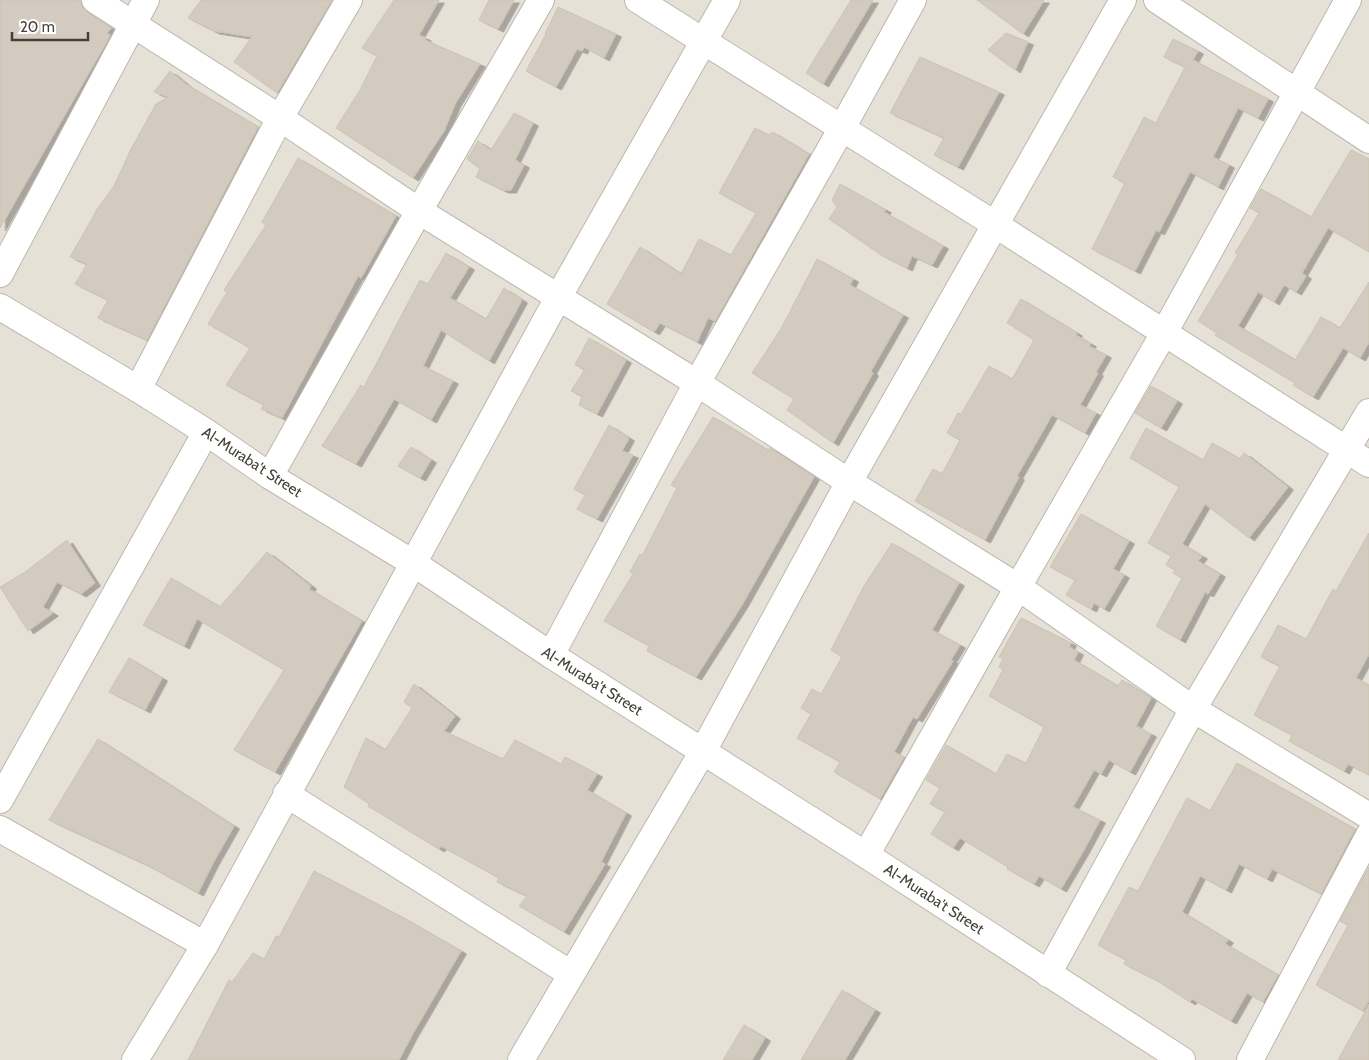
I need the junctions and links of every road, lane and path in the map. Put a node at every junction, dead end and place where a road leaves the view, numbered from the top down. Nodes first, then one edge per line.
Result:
1 (95, 0) edge
2 (146, 0) edge
3 (349, 0) edge
4 (540, 0) edge
5 (638, 0) edge
6 (728, 0) edge
7 (913, 0) edge
8 (1123, 0) edge
9 (1157, 0) edge
10 (1348, 0) edge
11 (132, 24) junction
12 (705, 41) junction
13 (1296, 91) junction
14 (280, 118) junction
15 (842, 128) junction
16 (1369, 140) edge
17 (419, 211) junction
18 (996, 225) junction
19 (0, 274) edge
20 (559, 296) junction
21 (0, 307) edge
22 (1164, 333) junction
23 (697, 382) junction
24 (138, 389) junction
25 (1369, 412) edge
26 (206, 432) junction
27 (1347, 450) junction
28 (1369, 464) edge
29 (270, 476) junction
30 (849, 482) junction
31 (413, 563) junction
32 (1018, 587) junction
33 (551, 655) junction
34 (1193, 709) junction
35 (702, 751) junction
36 (286, 794) junction
37 (0, 800) edge
38 (1369, 816) edge
39 (0, 829) edge
40 (1369, 835) edge
41 (866, 855) junction
42 (205, 945) junction
43 (571, 974) junction
44 (1048, 974) junction
45 (135, 1060) edge
46 (521, 1060) edge
47 (1182, 1060) edge
48 (1250, 1060) edge

1 - 11 street
2 - 11 street
3 - 14 street
4 - 17 street
5 - 12 street
6 - 12 street
7 - 15 street
8 - 18 street
9 - 13 street
10 - 13 street
11 - 14 street
11 - 19 street
12 - 15 street
12 - 20 street
13 - 16 street
13 - 22 street
14 - 17 street
14 - 24 street
15 - 18 street
15 - 23 street
17 - 20 street
17 - 29 street
18 - 22 street
18 - 30 street
20 - 23 street
20 - 31 street
21 - 24 street, Al-Muraba't Street
22 - 27 street
22 - 32 street
23 - 30 street
23 - 33 street
24 - 26 street, Al-Muraba't Street
25 - 27 street
26 - 29 street, Al-Muraba't Street
26 - 37 street
27 - 28 street
27 - 34 street
29 - 31 street, Al-Muraba't Street
30 - 32 street
30 - 35 street
31 - 33 street, Al-Muraba't Street
31 - 36 street
32 - 34 street
32 - 41 street
33 - 35 street, Al-Muraba't Street
34 - 38 street
34 - 44 street
35 - 41 street, Al-Muraba't Street
35 - 43 street
36 - 42 street
36 - 43 street
39 - 42 street
40 - 48 street
41 - 44 street, Al-Muraba't Street
42 - 45 street
43 - 46 street
44 - 47 street, Al-Muraba't Street

